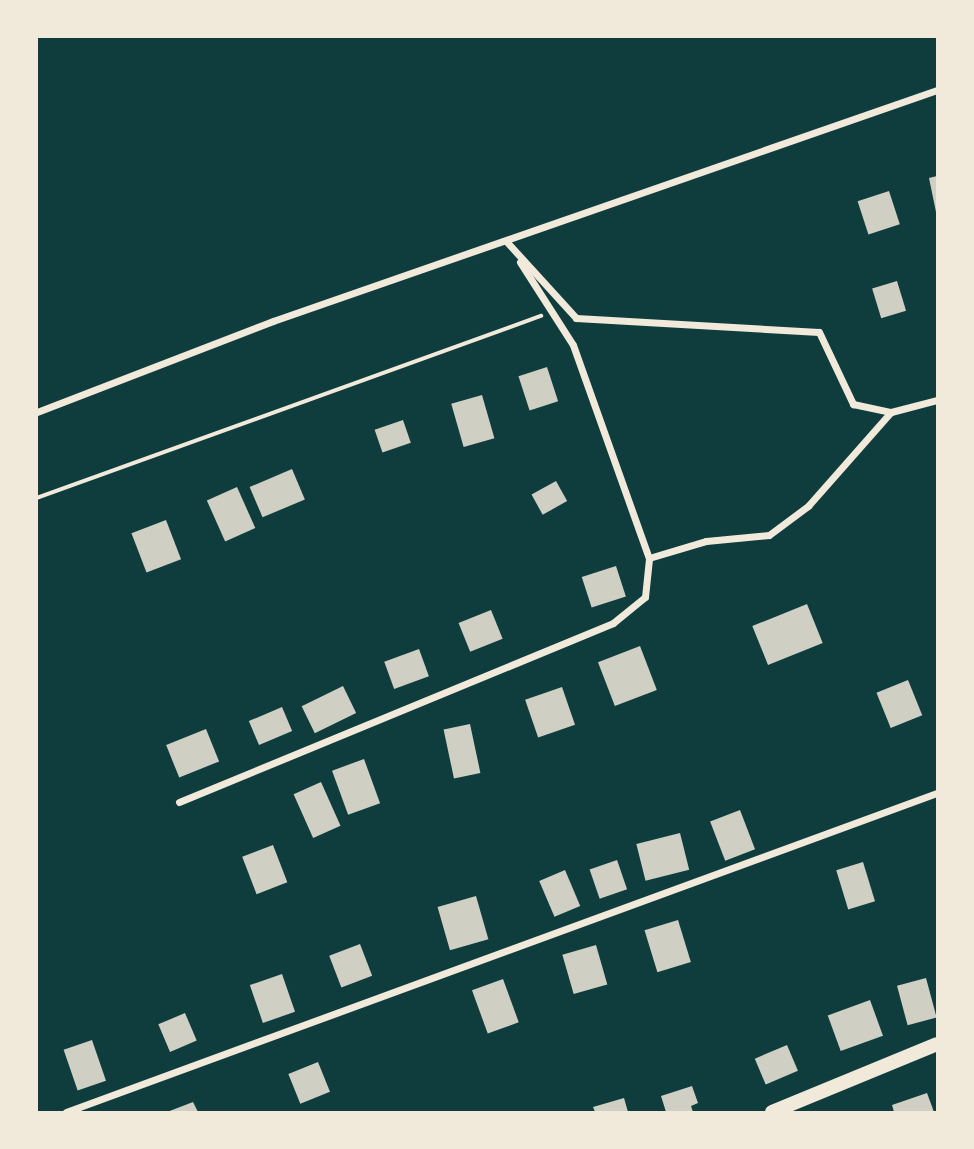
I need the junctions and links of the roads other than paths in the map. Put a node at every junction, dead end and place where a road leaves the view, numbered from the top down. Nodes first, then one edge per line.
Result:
1 (937, 90) edge
2 (506, 241) junction
3 (937, 400) edge
4 (37, 412) edge
5 (891, 412) junction
6 (649, 558) junction
7 (937, 793) edge
8 (179, 802) dead end
9 (937, 1044) edge
10 (66, 1112) edge
11 (772, 1112) edge

1 - 2 street
2 - 4 street
2 - 5 street
2 - 6 street
3 - 5 street
5 - 6 street
6 - 8 street
7 - 10 street
9 - 11 main road

